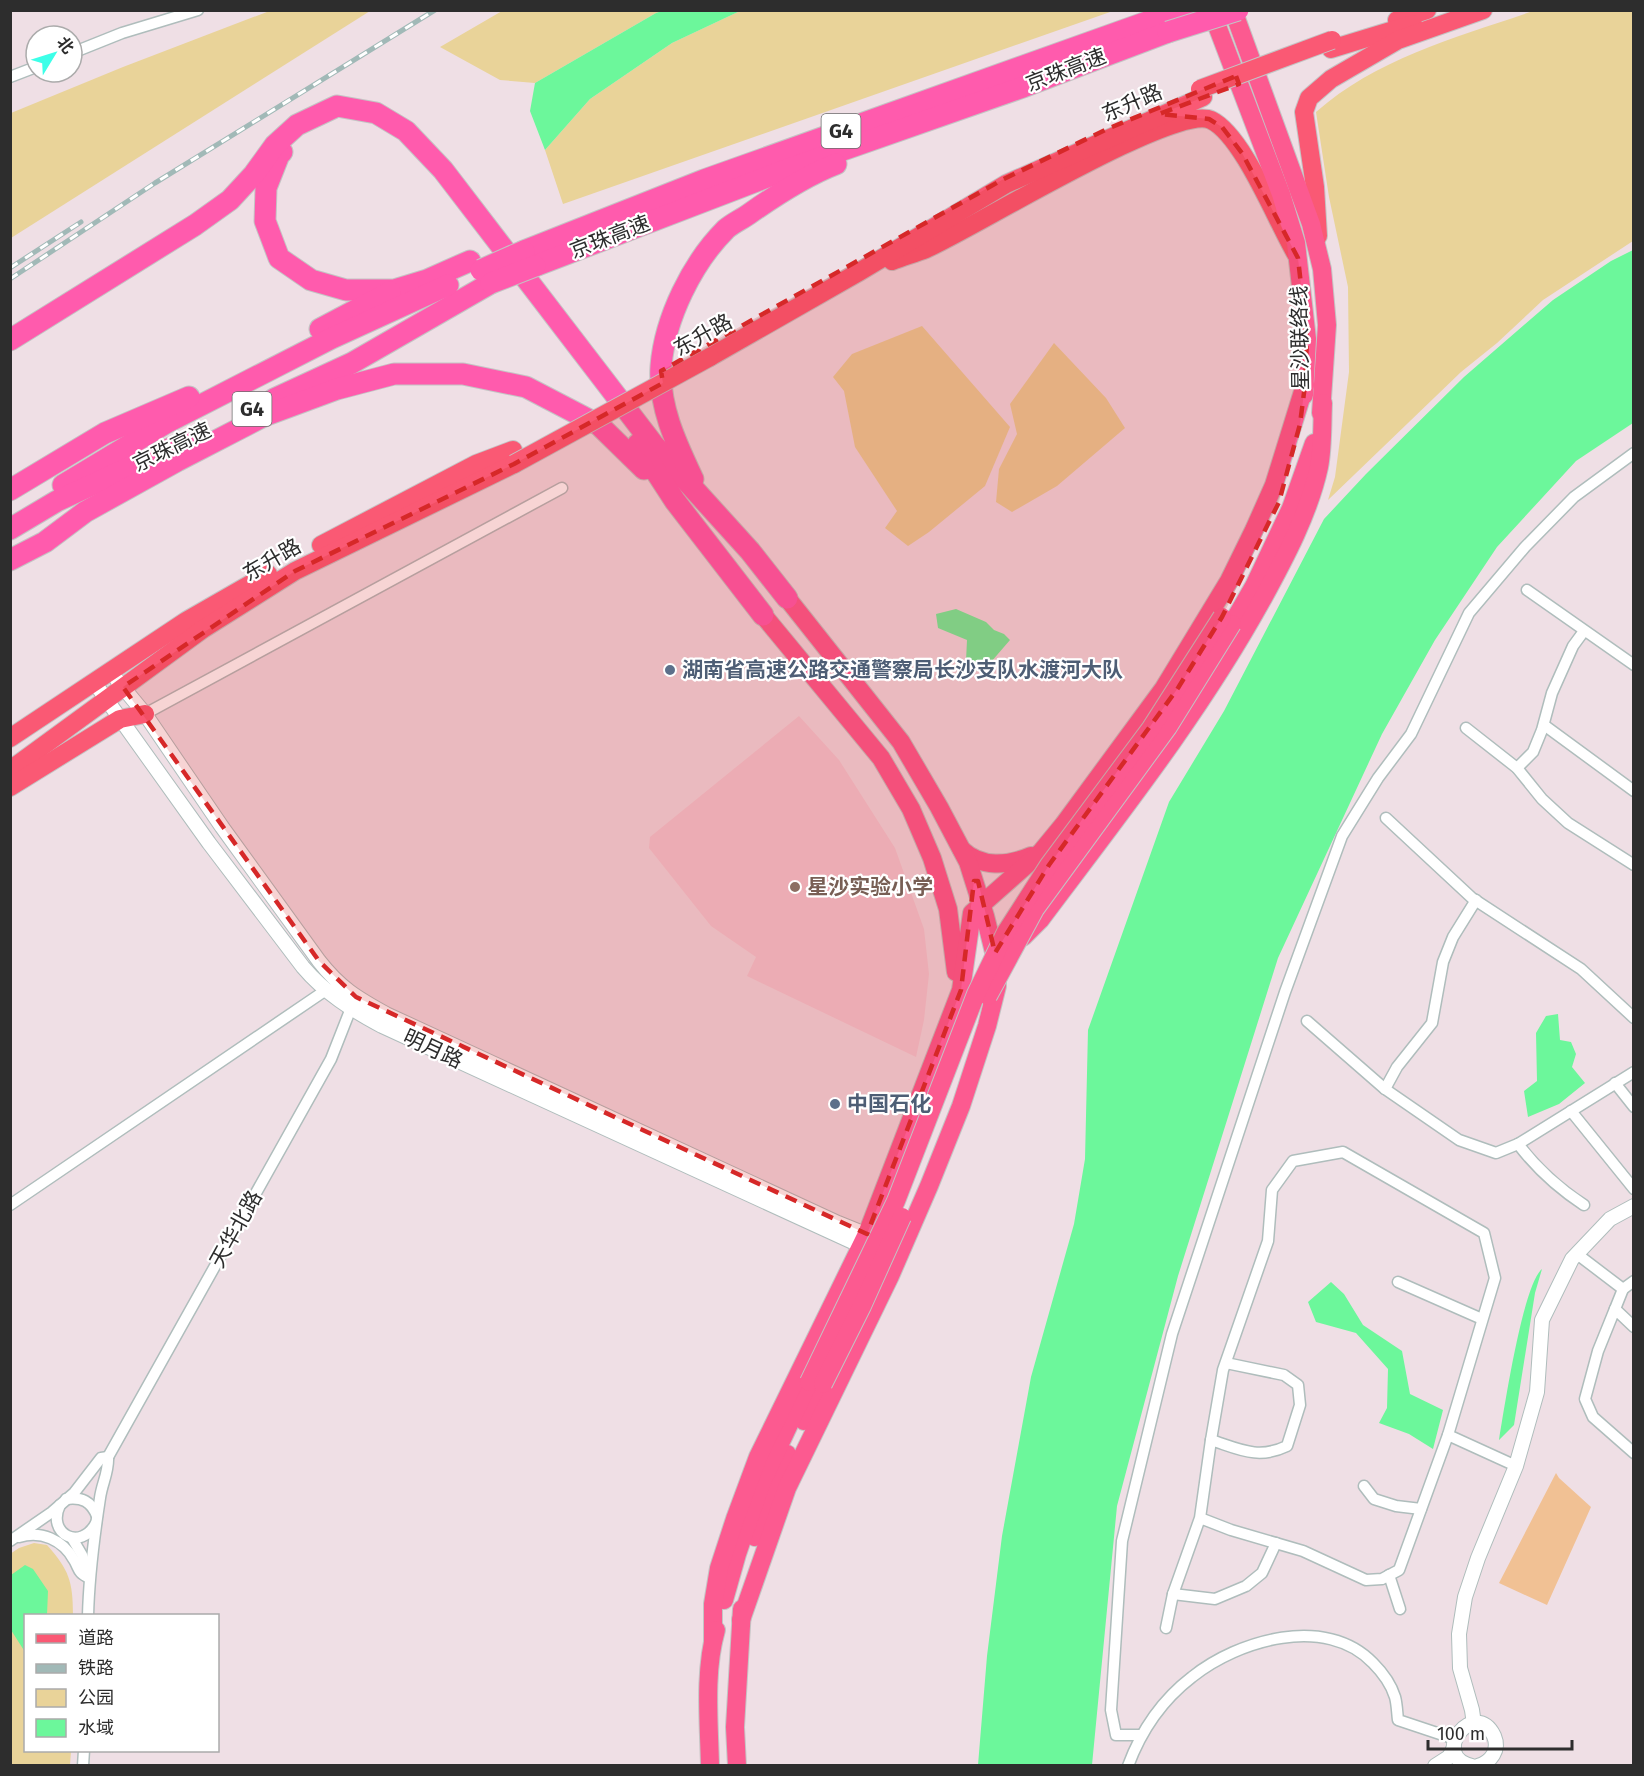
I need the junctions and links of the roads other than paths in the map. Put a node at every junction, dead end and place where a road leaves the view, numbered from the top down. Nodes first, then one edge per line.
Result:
1 (198, 10) edge
2 (1184, 10) edge
3 (1211, 10) edge
4 (1233, 10) edge
5 (1238, 10) edge
6 (1427, 10) edge
7 (1454, 10) edge
8 (1483, 10) edge
9 (1164, 25) junction
10 (1332, 44) junction
11 (84, 48) edge
12 (1023, 87) junction
13 (1202, 93) junction
14 (523, 254) junction
15 (1298, 258) junction
16 (1320, 262) junction
17 (481, 271) junction
18 (859, 272) junction
19 (394, 290) junction
20 (10, 340) edge
21 (708, 352) junction
22 (1305, 385) junction
23 (219, 396) junction
24 (1323, 403) junction
25 (206, 431) junction
26 (1634, 453) edge
27 (513, 457) junction
28 (562, 488) dead end
29 (10, 490) edge
30 (675, 501) junction
31 (704, 502) junction
32 (10, 517) edge
33 (10, 529) edge
34 (10, 555) edge
35 (10, 560) edge
36 (1527, 590) dead end
37 (787, 598) joint
38 (763, 615) joint
39 (1227, 620) junction
40 (1584, 631) junction
41 (1634, 665) edge
42 (111, 670) junction
43 (93, 682) junction
44 (123, 687) junction
45 (106, 699) junction
46 (145, 714) junction
47 (120, 719) junction
48 (1544, 725) junction
49 (1466, 728) dead end
50 (10, 738) edge
51 (1518, 768) junction
52 (10, 770) edge
53 (10, 787) edge
54 (1634, 790) edge
55 (1386, 818) dead end
56 (961, 848) junction
57 (1041, 852) junction
58 (1634, 865) edge
59 (1476, 900) junction
60 (981, 904) junction
61 (997, 964) junction
62 (343, 987) junction
63 (326, 990) junction
64 (353, 1003) junction
65 (1634, 1018) edge
66 (948, 1021) junction
67 (1307, 1021) dead end
68 (1634, 1072) edge
69 (1616, 1083) junction
70 (1385, 1089) junction
71 (1634, 1107) edge
72 (1571, 1111) junction
73 (1518, 1144) junction
74 (1634, 1189) edge
75 (10, 1205) edge
76 (1584, 1205) dead end
77 (1634, 1206) edge
78 (864, 1240) junction
79 (1577, 1254) junction
80 (899, 1255) junction
81 (1634, 1281) edge
82 (1398, 1282) dead end
83 (1623, 1289) junction
84 (1615, 1309) junction
85 (1482, 1320) junction
86 (1634, 1327) edge
87 (1226, 1363) junction
88 (816, 1383) junction
89 (1448, 1435) junction
90 (1210, 1440) junction
91 (1634, 1453) edge
92 (108, 1457) junction
93 (1516, 1466) junction
94 (1364, 1486) dead end
95 (63, 1502) junction
96 (1421, 1509) junction
97 (1200, 1518) junction
98 (97, 1520) junction
99 (59, 1529) junction
100 (41, 1535) junction
101 (12, 1538) edge
102 (72, 1538) junction
103 (1276, 1543) junction
104 (1389, 1575) junction
105 (89, 1578) junction
106 (1173, 1594) junction
107 (1400, 1609) dead end
108 (88, 1614) edge
109 (741, 1620) junction
110 (1166, 1628) dead end
111 (713, 1641) junction
112 (1474, 1724) junction
113 (1141, 1735) junction
114 (1455, 1744) junction
115 (1497, 1761) edge
116 (1468, 1765) edge
117 (710, 1766) edge
118 (736, 1766) edge
119 (1128, 1766) edge
120 (1435, 1766) edge

1 - 11 street
2 - 9 highway, 京珠高速 / G4
3 - 15 highway
4 - 16 highway, 星沙联络线
5 - 9 highway, 京珠高速 / G4, bridge
6 - 10 main road, 东升路
7 - 10 main road, 东升路
8 - 16 main road
9 - 12 highway, 京珠高速 / G4
9 - 14 highway, 京珠高速 / G4
10 - 13 main road, 东升路, bridge
12 - 14 highway, 京珠高速 / G4
12 - 31 highway
13 - 18 main road, 东升路
13 - 21 main road, 东升路
14 - 17 highway, 京珠高速 / G4, bridge
15 - 18 main road
15 - 22 highway
16 - 24 highway, 星沙联络线
17 - 19 highway
17 - 23 highway, 京珠高速 / G4
17 - 25 highway, 京珠高速 / G4
18 - 21 main road, 东升路
19 - 29 highway
19 - 30 highway
20 - 31 highway
21 - 27 main road, 东升路
22 - 39 highway
22 - 57 highway
23 - 29 highway
23 - 32 highway, 京珠高速 / G4
24 - 39 highway, 星沙联络线
24 - 61 highway
25 - 33 highway, 京珠高速 / G4
25 - 34 highway
26 - 113 street
27 - 42 main road, 东升路
27 - 44 main road, 东升路
28 - 46 street
30 - 35 highway
30 - 38 highway
31 - 37 highway
36 - 40 street
37 - 56 highway
38 - 66 highway
39 - 88 highway, bridge
40 - 41 street
40 - 48 street
42 - 43 main road, 东升路
42 - 44 street, 明月路
43 - 45 street, 明月路
43 - 50 main road, 东升路
44 - 45 main road, 东升路
44 - 46 street, 明月路
45 - 47 street, 明月路
45 - 52 main road, 东升路
46 - 47 main road
46 - 62 street, 明月路
47 - 53 main road
47 - 63 street, 明月路
48 - 51 street
48 - 54 street
49 - 51 street
51 - 58 street
55 - 59 street
56 - 57 highway
56 - 60 highway
57 - 60 highway
59 - 65 street
59 - 70 street
60 - 61 highway
60 - 66 highway
61 - 80 highway
62 - 63 street
62 - 64 street, 明月路
63 - 64 street, 明月路
63 - 75 street
64 - 78 street, 明月路
64 - 92 street, 天华北路
66 - 78 highway
67 - 70 street
68 - 69 street
69 - 71 street
69 - 72 street
70 - 73 street
72 - 73 street
72 - 74 street
73 - 76 street
77 - 79 street
78 - 80 street, 明月路
78 - 111 highway
79 - 83 street
79 - 93 street
80 - 109 highway
81 - 83 street
82 - 85 street
83 - 84 street
84 - 86 street
84 - 91 street
85 - 87 street
85 - 89 street
87 - 90 street
87 - 90 street
88 - 109 highway
88 - 111 highway
89 - 93 street
89 - 96 street
90 - 97 street
92 - 95 street
92 - 98 street
93 - 112 street
94 - 96 street
95 - 98 street
95 - 99 street
95 - 101 street
96 - 104 street
97 - 103 street
97 - 106 street
98 - 102 street
98 - 105 street
99 - 100 street
99 - 102 street
100 - 101 street
100 - 105 street
102 - 105 street
103 - 104 street
103 - 106 street
104 - 107 street
105 - 108 street
106 - 110 street
109 - 118 highway
111 - 117 highway
112 - 114 street
112 - 115 street
113 - 114 street
113 - 119 street
114 - 116 street
114 - 120 street
115 - 116 street

